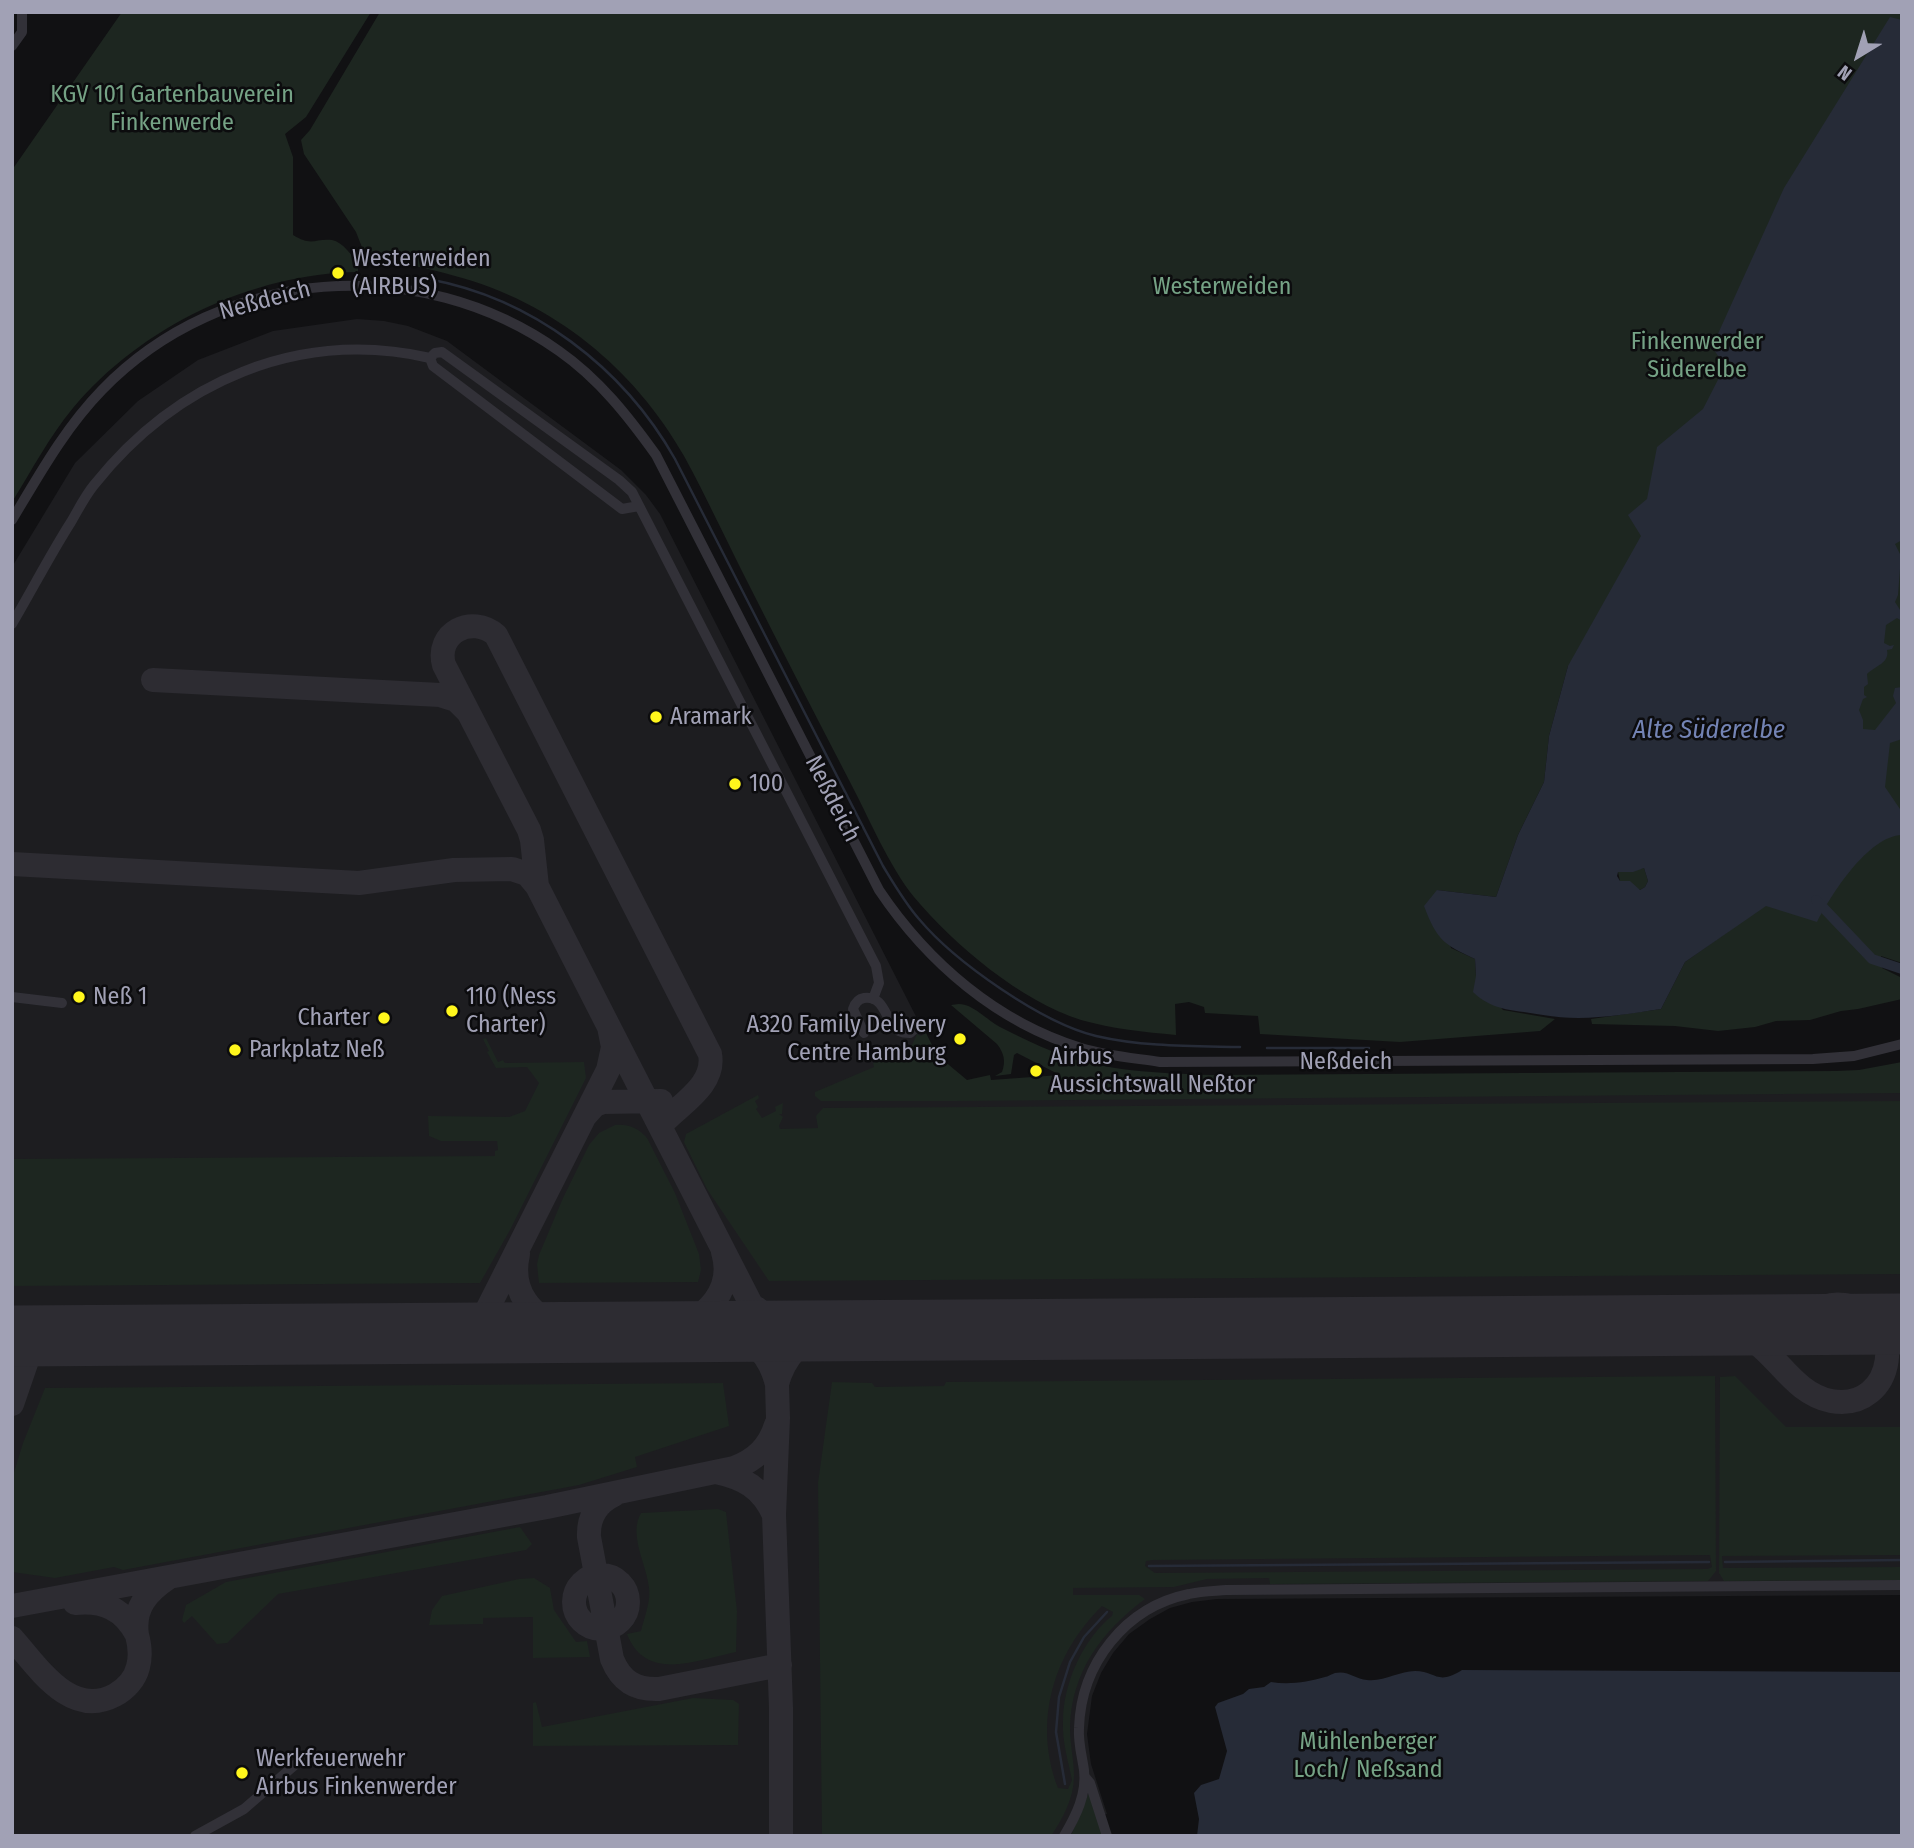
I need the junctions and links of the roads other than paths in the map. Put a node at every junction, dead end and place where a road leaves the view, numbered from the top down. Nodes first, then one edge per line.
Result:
1 (22, 12) edge
2 (12, 46) edge
3 (430, 358) junction
4 (639, 506) junction
5 (12, 520) edge
6 (12, 624) edge
7 (12, 997) edge
8 (873, 999) junction
9 (62, 1003) dead end
10 (920, 1024) dead end
11 (864, 1033) dead end
12 (1902, 1044) edge
13 (1902, 1585) edge
14 (296, 1764) dead end
15 (1084, 1776) junction
16 (195, 1836) edge
17 (1064, 1836) edge
18 (1107, 1836) edge

1 - 2 street
3 - 4 street
3 - 4 street
3 - 6 street
4 - 8 street
5 - 12 street, Neßdeich
7 - 9 street
8 - 10 street
8 - 11 street
13 - 15 street
14 - 16 street
15 - 17 street
15 - 18 street

